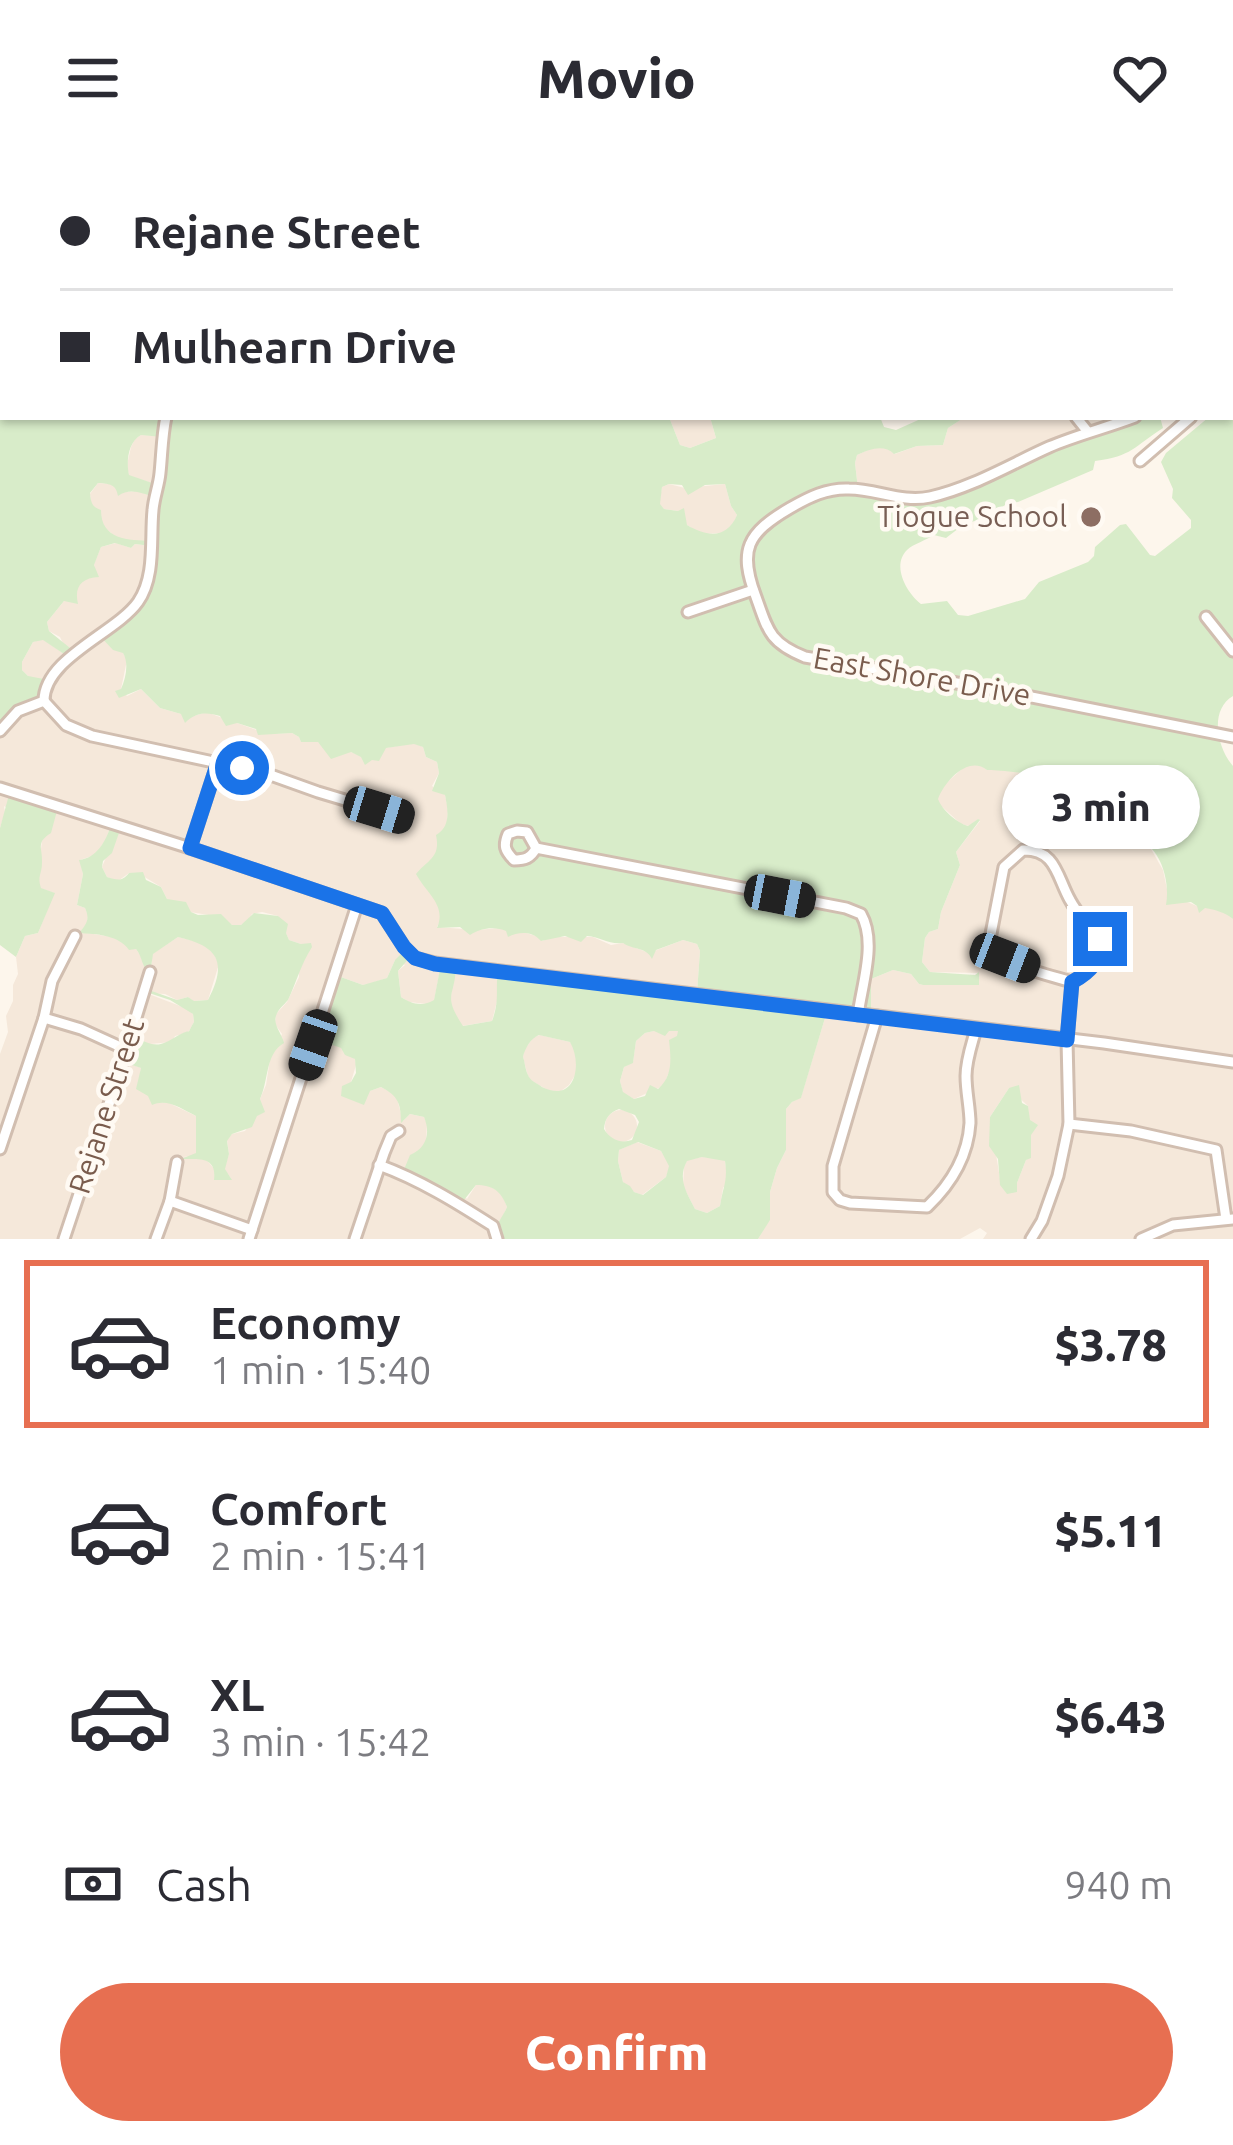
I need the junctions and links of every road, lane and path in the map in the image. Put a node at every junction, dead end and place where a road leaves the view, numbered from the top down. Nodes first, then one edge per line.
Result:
1 (166, 420) edge
2 (1078, 420) edge
3 (1127, 420) edge
4 (1188, 420) edge
5 (1088, 432) junction
6 (1140, 461) dead end
7 (753, 590) junction
8 (688, 612) dead end
9 (1206, 616) dead end
10 (1233, 651) edge
11 (44, 701) junction
12 (0, 731) edge
13 (1233, 736) edge
14 (218, 762) junction
15 (0, 788) edge
16 (405, 818) dead end
17 (190, 848) junction
18 (536, 848) dead end
19 (357, 905) junction
20 (75, 936) dead end
21 (150, 972) dead end
22 (1067, 981) junction
23 (857, 1015) junction
24 (877, 1016) junction
25 (44, 1018) junction
26 (976, 1029) junction
27 (1067, 1040) junction
28 (125, 1049) junction
29 (1233, 1062) edge
30 (1069, 1124) junction
31 (400, 1131) dead end
32 (0, 1149) edge
33 (176, 1162) dead end
34 (380, 1165) junction
35 (170, 1202) junction
36 (1229, 1219) edge
37 (250, 1234) edge
38 (64, 1239) edge
39 (156, 1239) edge
40 (355, 1239) edge
41 (497, 1239) edge
42 (1031, 1239) edge
43 (1141, 1239) edge

1 - 11 street
2 - 5 street
3 - 5 street, East Shore Drive
4 - 6 street
5 - 7 street, East Shore Drive
7 - 8 street
7 - 13 street, East Shore Drive
9 - 10 street
11 - 12 street
11 - 14 street
14 - 16 street
14 - 17 street
15 - 17 street
17 - 19 street
18 - 23 street
19 - 23 street
19 - 37 street
20 - 25 street
21 - 28 street, Rejane Street
22 - 22 street
22 - 27 street
23 - 24 street
24 - 26 street
24 - 26 street
25 - 28 street
25 - 32 street
26 - 27 street
27 - 29 street
27 - 30 street
28 - 38 street, Rejane Street
30 - 36 street
30 - 42 street
31 - 34 street
33 - 35 street
34 - 40 street
34 - 41 street
35 - 37 street
35 - 39 street
36 - 43 street

